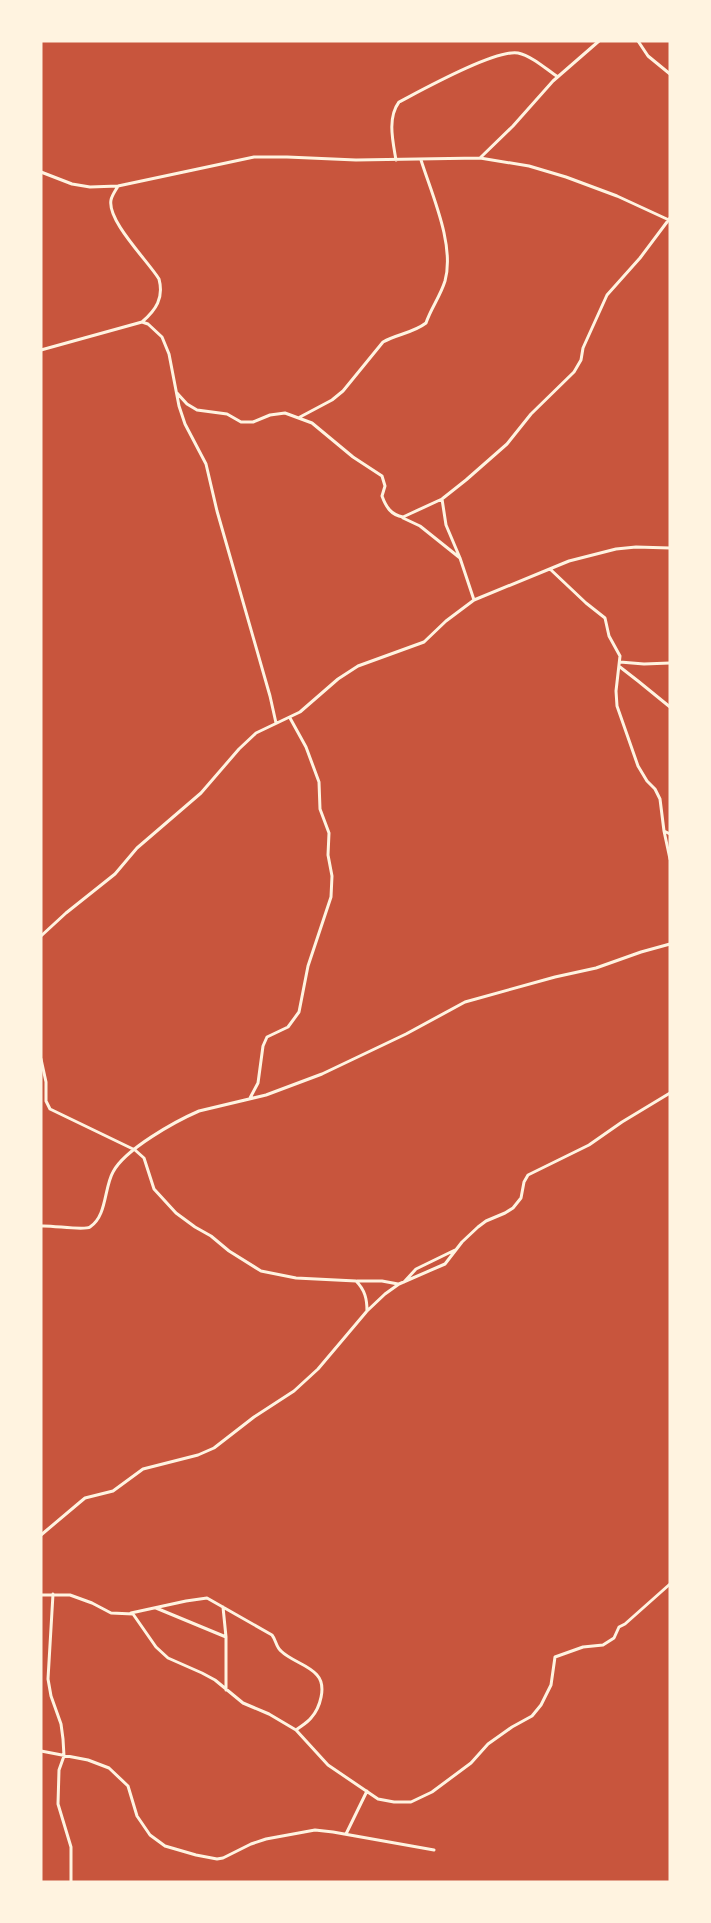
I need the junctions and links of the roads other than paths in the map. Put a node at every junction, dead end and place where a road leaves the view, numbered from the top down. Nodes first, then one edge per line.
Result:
1 (599, 41) edge
2 (638, 41) edge
3 (670, 74) edge
4 (558, 77) junction
5 (480, 158) junction
6 (396, 160) junction
7 (421, 160) junction
8 (41, 172) edge
9 (118, 186) junction
10 (669, 220) edge
11 (142, 322) junction
12 (41, 350) edge
13 (177, 392) junction
14 (300, 417) junction
15 (442, 499) junction
16 (403, 517) junction
17 (670, 548) edge
18 (460, 558) junction
19 (550, 569) junction
20 (474, 600) junction
21 (620, 662) junction
22 (670, 663) edge
23 (620, 668) junction
24 (670, 707) edge
25 (290, 718) junction
26 (276, 723) junction
27 (664, 831) junction
28 (670, 834) edge
29 (670, 859) edge
30 (41, 936) edge
31 (670, 944) edge
32 (41, 1059) edge
33 (670, 1093) edge
34 (250, 1098) junction
35 (135, 1150) junction
36 (41, 1226) edge
37 (455, 1250) junction
38 (356, 1281) junction
39 (403, 1282) junction
40 (399, 1284) junction
41 (367, 1312) junction
42 (41, 1535) edge
43 (670, 1584) edge
44 (53, 1594) junction
45 (41, 1595) edge
46 (156, 1607) junction
47 (223, 1607) junction
48 (130, 1613) junction
49 (226, 1637) junction
50 (226, 1690) junction
51 (296, 1730) junction
52 (41, 1751) edge
53 (64, 1756) junction
54 (367, 1791) junction
55 (346, 1834) junction
56 (434, 1850) dead end
57 (71, 1882) edge

1 - 4 street
2 - 3 street
4 - 5 street
4 - 6 street
5 - 7 street
5 - 10 street
6 - 7 street
6 - 9 street
7 - 14 street
8 - 9 street
9 - 11 street
10 - 15 street
11 - 12 street
11 - 13 street
13 - 14 street
13 - 26 street
14 - 16 street
15 - 16 street
15 - 18 street
16 - 18 street
17 - 19 street
18 - 20 street
19 - 20 street
19 - 21 street
20 - 25 street
21 - 22 street
21 - 23 street
23 - 24 street
23 - 27 street
25 - 26 street
25 - 34 street
26 - 30 street
27 - 28 street
27 - 29 street
31 - 34 street
32 - 35 street
33 - 37 street
34 - 35 street
35 - 36 street
35 - 38 street
37 - 39 street
37 - 39 street
38 - 40 street
38 - 41 street
39 - 40 street
40 - 41 street
41 - 42 street
43 - 54 street
44 - 45 street
44 - 48 street
44 - 53 street
46 - 47 street
46 - 48 street
46 - 49 street
47 - 49 street
47 - 51 street
48 - 50 street
49 - 50 street
50 - 51 street
51 - 54 street
52 - 53 street
53 - 55 street
53 - 57 street
54 - 55 street
55 - 56 street

